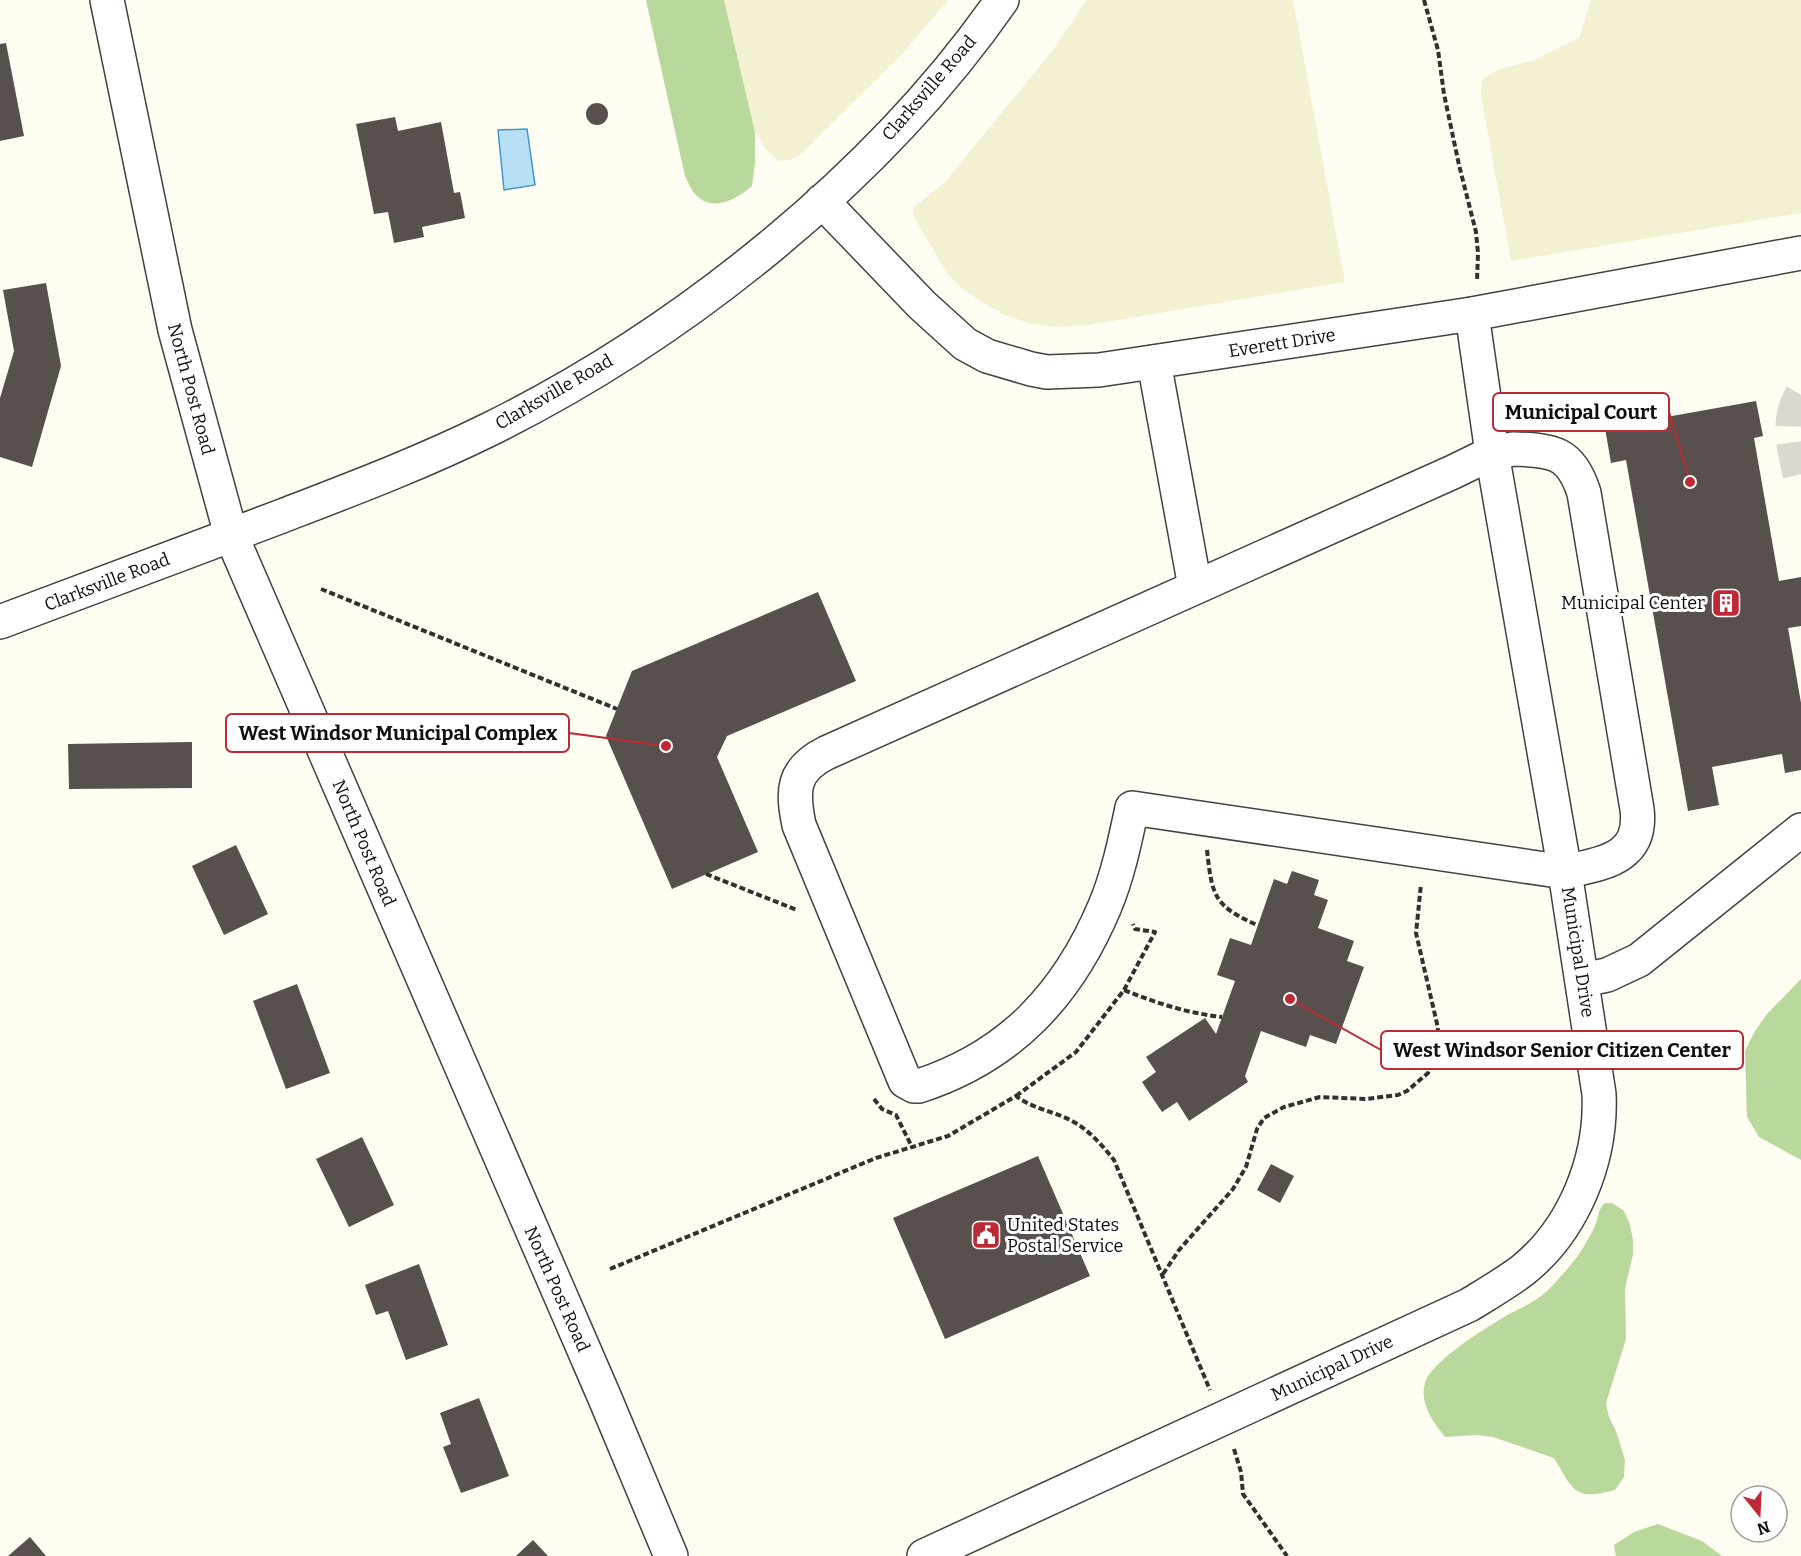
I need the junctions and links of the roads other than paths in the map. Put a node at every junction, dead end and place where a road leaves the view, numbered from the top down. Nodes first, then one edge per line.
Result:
1 (107, 0) edge
2 (1002, 0) edge
3 (822, 201) junction
4 (1801, 254) edge
5 (1475, 313) junction
6 (1154, 362) junction
7 (1492, 453) junction
8 (231, 535) junction
9 (1196, 587) junction
10 (0, 622) edge
11 (1801, 830) edge
12 (1565, 872) junction
13 (1582, 980) junction
14 (671, 1556) edge
15 (924, 1556) edge

1 - 8 street, North Post Road
2 - 3 street, Clarksville Road
3 - 6 street, Everett Drive
3 - 8 street, Clarksville Road
4 - 5 street, Everett Drive
5 - 6 street, Everett Drive
5 - 7 street, Municipal Drive
6 - 9 street
7 - 9 street
7 - 12 street, Municipal Drive
7 - 12 street
8 - 10 street, Clarksville Road
8 - 14 street, North Post Road
9 - 12 street
11 - 13 street
12 - 13 street, Municipal Drive
13 - 15 street, Municipal Drive

